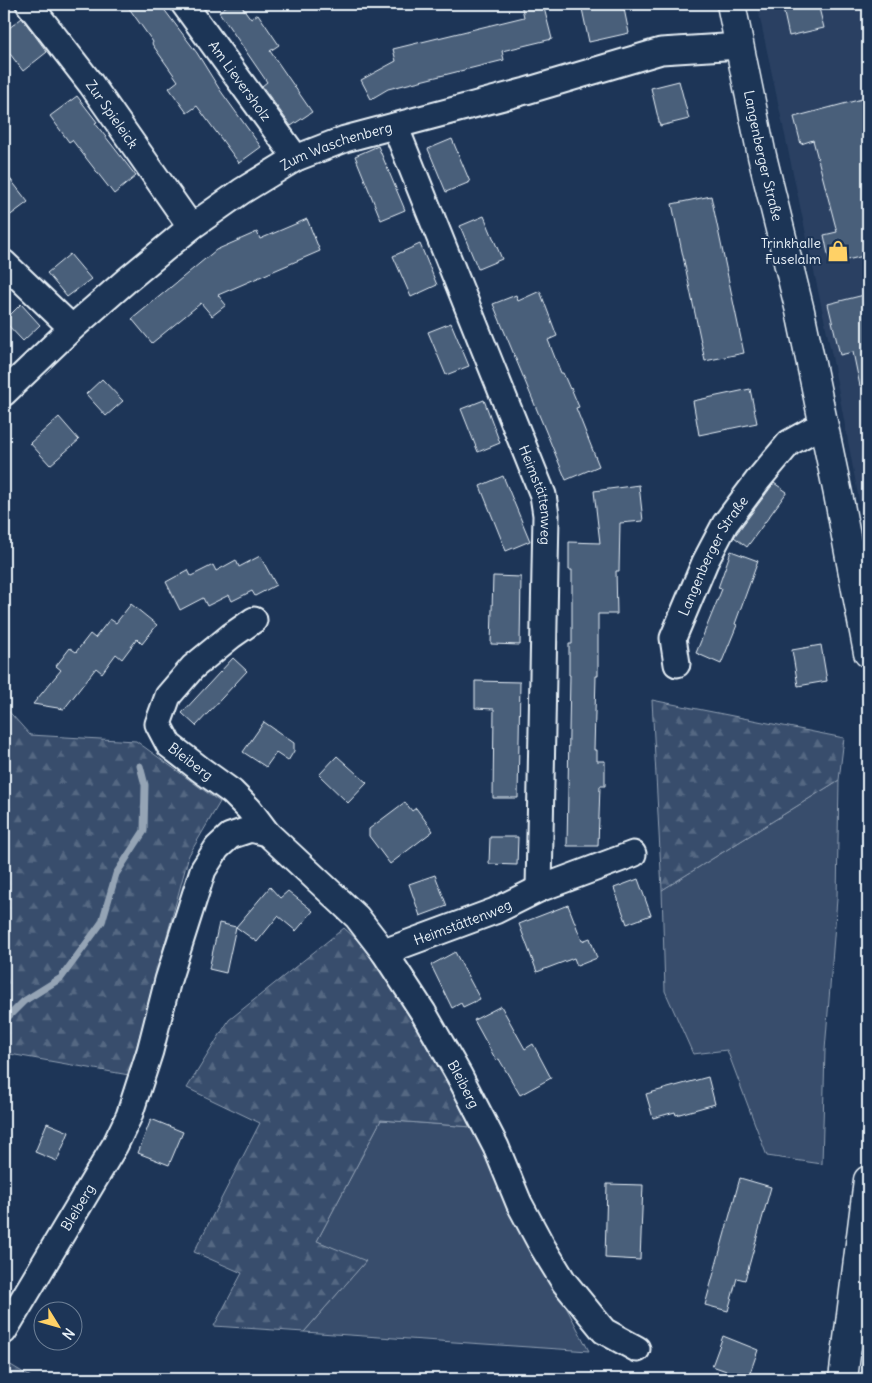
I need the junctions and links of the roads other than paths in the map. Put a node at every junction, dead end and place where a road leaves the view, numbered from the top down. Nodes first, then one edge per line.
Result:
1 (30, 4) edge
2 (184, 4) edge
3 (731, 4) edge
4 (740, 46) junction
5 (395, 126) junction
6 (296, 158) junction
7 (191, 227) junction
8 (4, 263) edge
9 (72, 328) junction
10 (4, 393) edge
11 (823, 424) junction
12 (254, 620) dead end
13 (868, 653) edge
14 (677, 664) dead end
15 (267, 832) junction
16 (633, 854) dead end
17 (539, 889) junction
18 (384, 952) junction
19 (868, 1180) edge
20 (4, 1331) edge
21 (637, 1349) dead end
22 (843, 1379) edge

1 - 7 street, Zur Spieleick
2 - 6 street, Am Lieversholz
3 - 4 main road, Langenberger Straße
4 - 5 street, Zum Waschenberg
4 - 11 main road, Langenberger Straße
5 - 6 street, Zum Waschenberg
5 - 17 street, Heimstättenweg
6 - 7 street, Zum Waschenberg
7 - 9 street, Zum Waschenberg
8 - 9 street
9 - 10 street, Zum Waschenberg
11 - 13 main road, Langenberger Straße
11 - 14 street, Langenberger Straße
12 - 15 street, Bleiberg
15 - 18 street, Bleiberg
15 - 20 street, Bleiberg
16 - 17 street, Heimstättenweg
17 - 18 street, Heimstättenweg
18 - 21 street, Bleiberg
19 - 22 main road

